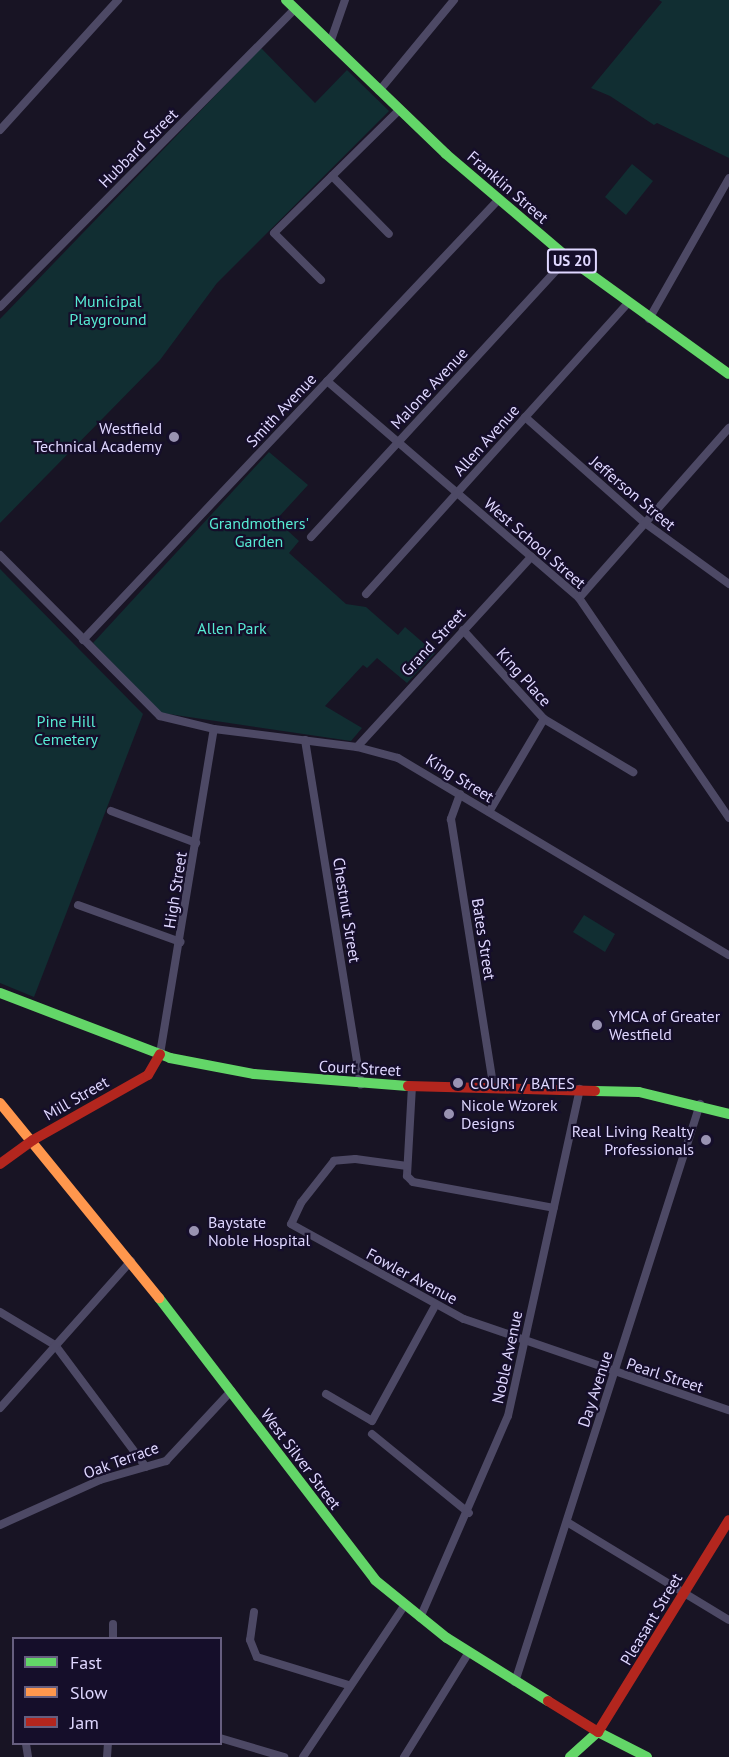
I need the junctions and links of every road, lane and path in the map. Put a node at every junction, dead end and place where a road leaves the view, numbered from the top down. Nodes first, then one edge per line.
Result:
1 (118, 0) edge
2 (286, 0) edge
3 (345, 0) edge
4 (454, 0) edge
5 (295, 9) junction
6 (330, 43) junction
7 (379, 91) junction
8 (399, 110) junction
9 (0, 130) edge
10 (332, 176) junction
11 (729, 178) edge
12 (499, 199) junction
13 (389, 234) dead end
14 (568, 258) junction
15 (321, 280) dead end
16 (627, 304) junction
17 (0, 306) edge
18 (649, 320) junction
19 (729, 374) edge
20 (327, 381) junction
21 (525, 417) junction
22 (729, 428) edge
23 (399, 442) junction
24 (457, 493) junction
25 (645, 523) junction
26 (311, 537) dead end
27 (0, 555) edge
28 (531, 557) junction
29 (729, 584) edge
30 (366, 594) dead end
31 (579, 598) junction
32 (463, 630) junction
33 (83, 640) junction
34 (544, 718) junction
35 (214, 729) junction
36 (305, 740) junction
37 (357, 747) junction
38 (633, 772) dead end
39 (460, 794) junction
40 (111, 811) dead end
41 (489, 813) junction
42 (729, 818) edge
43 (196, 843) junction
44 (78, 905) dead end
45 (180, 942) junction
46 (729, 955) edge
47 (0, 993) edge
48 (160, 1054) junction
49 (362, 1084) junction
50 (412, 1086) junction
51 (494, 1089) junction
52 (580, 1089) junction
53 (0, 1103) edge
54 (700, 1104) junction
55 (729, 1114) edge
56 (33, 1140) junction
57 (0, 1164) edge
58 (407, 1166) junction
59 (554, 1208) junction
60 (131, 1261) junction
61 (436, 1304) junction
62 (0, 1312) edge
63 (525, 1341) junction
64 (55, 1345) junction
65 (615, 1372) junction
66 (231, 1392) junction
67 (326, 1394) dead end
68 (0, 1408) edge
69 (729, 1410) edge
70 (372, 1434) dead end
71 (146, 1467) junction
72 (469, 1513) junction
73 (729, 1520) edge
74 (567, 1522) junction
75 (0, 1525) edge
76 (684, 1593) junction
77 (404, 1606) junction
78 (255, 1612) dead end
79 (420, 1618) junction
80 (729, 1620) edge
81 (113, 1624) dead end
82 (113, 1637) edge
83 (469, 1652) junction
84 (515, 1682) junction
85 (348, 1685) junction
86 (598, 1732) junction
87 (222, 1739) edge
88 (641, 1756) edge
89 (284, 1757) edge
90 (303, 1757) edge
91 (404, 1757) edge
92 (570, 1757) edge

1 - 9 street
2 - 5 main road, Franklin Street / US 20
3 - 6 street
4 - 7 street
5 - 6 main road, Franklin Street / US 20
5 - 17 street, Hubbard Street
6 - 7 main road, Franklin Street / US 20
7 - 8 main road, Franklin Street / US 20
8 - 10 street
8 - 12 main road, Franklin Street / US 20
10 - 13 street
10 - 15 street
11 - 18 street
12 - 14 main road, Franklin Street / US 20
12 - 20 street, Smith Avenue
14 - 16 main road, Franklin Street / US 20
14 - 23 street, Malone Avenue
16 - 18 main road, Franklin Street / US 20
16 - 21 street, Allen Avenue
18 - 19 main road, Franklin Street / US 20
20 - 23 street, West School Street
20 - 33 street, Smith Avenue
21 - 24 street, Allen Avenue
21 - 25 street, Jefferson Street
22 - 25 street
23 - 24 street, West School Street
23 - 26 street, Malone Avenue
24 - 28 street, West School Street
24 - 30 street, Allen Avenue
25 - 29 street, Jefferson Street
25 - 31 street
27 - 33 street, King Street
28 - 31 street, West School Street
28 - 32 street, Grand Street
31 - 42 street, West School Street
32 - 34 street, King Place
32 - 37 street, Grand Street
33 - 35 street, King Street
34 - 38 street, King Place
34 - 41 street
35 - 36 street, King Street
35 - 43 street, High Street
36 - 37 street, King Street
36 - 49 street, Chestnut Street
37 - 39 street, King Street
39 - 41 street, King Street
39 - 51 street, Bates Street
40 - 43 street
41 - 46 street, King Street
43 - 45 street, High Street
44 - 45 street
45 - 48 street, High Street
47 - 48 main road, Court Street
48 - 49 main road, Court Street
48 - 56 main road, Mill Street
49 - 50 main road, Court Street
50 - 51 main road, Court Street
50 - 58 street
51 - 52 main road, Court Street
52 - 54 main road, Court Street
52 - 59 street, Noble Avenue
53 - 56 main road, West Silver Street
54 - 55 main road, Court Street
54 - 65 street, Day Avenue
56 - 57 main road, Mill Street
56 - 60 main road, West Silver Street
58 - 59 street
58 - 61 street, Fowler Avenue
59 - 63 street, Noble Avenue
60 - 64 street
60 - 66 main road, West Silver Street
61 - 63 street, Fowler Avenue
61 - 67 street
62 - 64 street
63 - 65 street, Pearl Street
63 - 72 street, Noble Avenue
64 - 68 street
64 - 71 street
65 - 69 street, Pearl Street
65 - 74 street, Day Avenue
66 - 71 street, Oak Terrace
66 - 77 main road, West Silver Street
70 - 72 street
71 - 75 street, Oak Terrace
72 - 79 street, Noble Avenue
73 - 76 main road, Pleasant Street
74 - 76 street
74 - 84 street, Day Avenue
76 - 80 street
76 - 86 main road, Pleasant Street
77 - 79 main road, West Silver Street
77 - 85 street
78 - 85 street
79 - 83 main road, West Silver Street
81 - 82 street
83 - 84 main road, West Silver Street
83 - 91 street
84 - 86 main road, West Silver Street
85 - 90 street
86 - 88 main road, West Silver Street
86 - 92 main road, Pleasant Street
87 - 89 street

